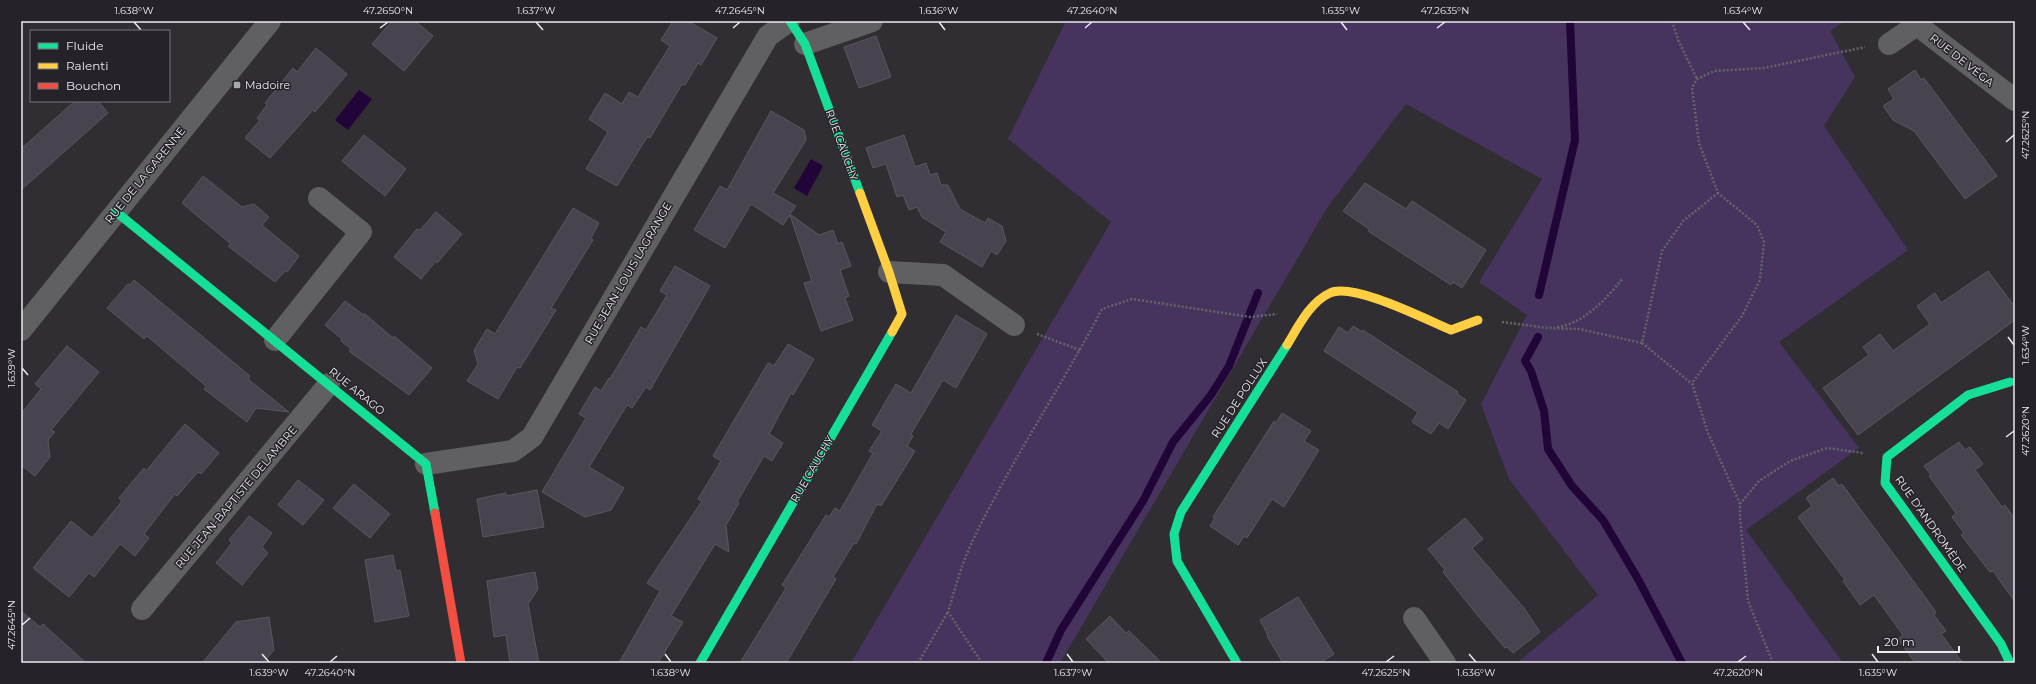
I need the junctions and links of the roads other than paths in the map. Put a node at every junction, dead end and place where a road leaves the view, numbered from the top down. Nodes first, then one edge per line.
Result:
1 (270, 21) edge
2 (789, 21) edge
3 (872, 21) edge
4 (805, 44) junction
5 (1889, 44) road end
6 (2015, 100) edge
7 (319, 198) dead end
8 (115, 211) junction
9 (889, 272) junction
10 (1478, 320) road end
11 (1014, 325) road end
12 (21, 330) edge
13 (275, 340) junction
14 (2010, 382) dead end
15 (329, 384) junction
16 (426, 464) junction
17 (142, 609) dead end
18 (1414, 618) dead end
19 (461, 663) edge
20 (700, 663) edge
21 (1237, 663) edge
22 (1445, 663) edge
23 (2010, 663) edge

1 - 8 street, RUE DE LA GARENNE
2 - 4 street, RUE CAUCHY
2 - 16 street, RUE JEAN-LOUIS LAGRANGE
3 - 4 street
4 - 9 street, RUE CAUCHY
5 - 6 street, RUE DE VÉGA
7 - 13 street
8 - 12 street, RUE DE LA GARENNE
8 - 13 street, RUE ARAGO
9 - 11 street
9 - 20 street, RUE CAUCHY
10 - 21 street, RUE DE POLLUX
13 - 15 street, RUE ARAGO
14 - 23 street, RUE D'ANDROMÈDE
15 - 16 street, RUE ARAGO
15 - 17 street, RUE JEAN-BAPTISTE DELAMBRE
16 - 19 street
18 - 22 street

